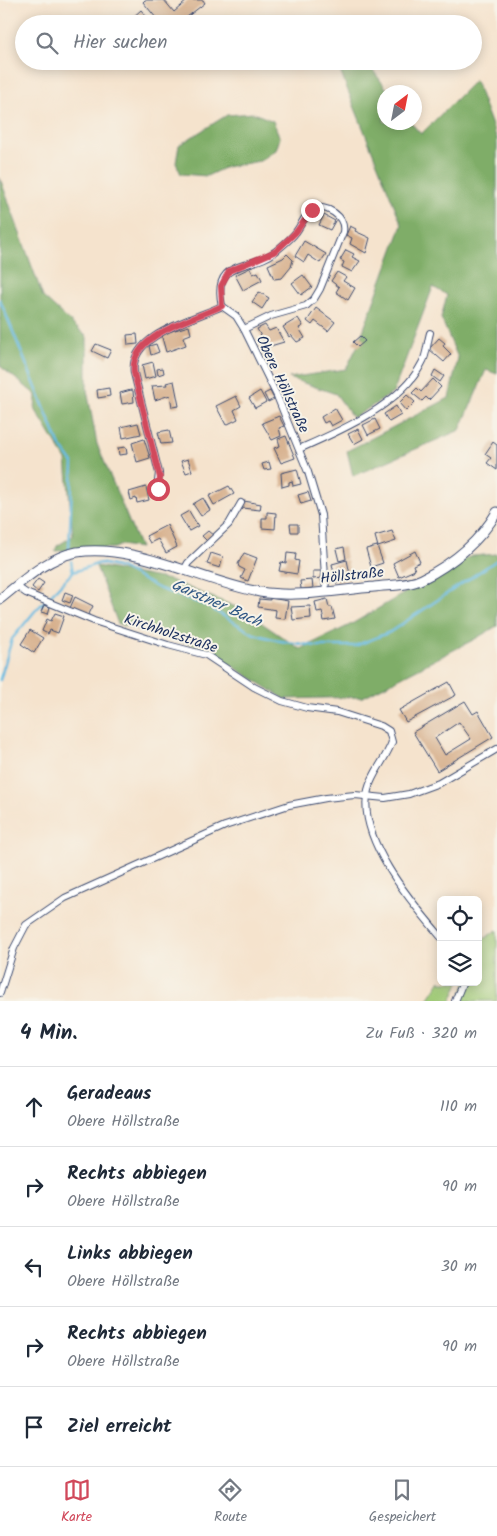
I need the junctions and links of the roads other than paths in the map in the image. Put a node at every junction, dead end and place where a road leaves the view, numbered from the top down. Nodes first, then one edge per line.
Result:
1 (222, 306) junction
2 (244, 330) junction
3 (430, 333) dead end
4 (299, 449) junction
5 (158, 489) dead end
6 (241, 502) dead end
7 (497, 512) edge
8 (184, 570) junction
9 (16, 586) junction
10 (326, 592) junction
11 (0, 599) edge
12 (497, 749) edge
13 (367, 795) junction
14 (437, 932) edge
15 (461, 986) edge
16 (0, 993) edge
17 (455, 1001) edge

1 - 2 street, Obere Höllstraße
1 - 2 street, Obere Höllstraße
1 - 5 street
2 - 4 street, Obere Höllstraße
3 - 4 street, Obere Höllstraße
4 - 10 street, Obere Höllstraße
6 - 8 street
7 - 10 street, Höllstraße
8 - 9 street, Höllstraße
8 - 10 street, Höllstraße
9 - 11 street, Höllstraße
9 - 13 street, Kirchholzstraße
12 - 13 street
13 - 14 street
13 - 16 street
15 - 17 street

